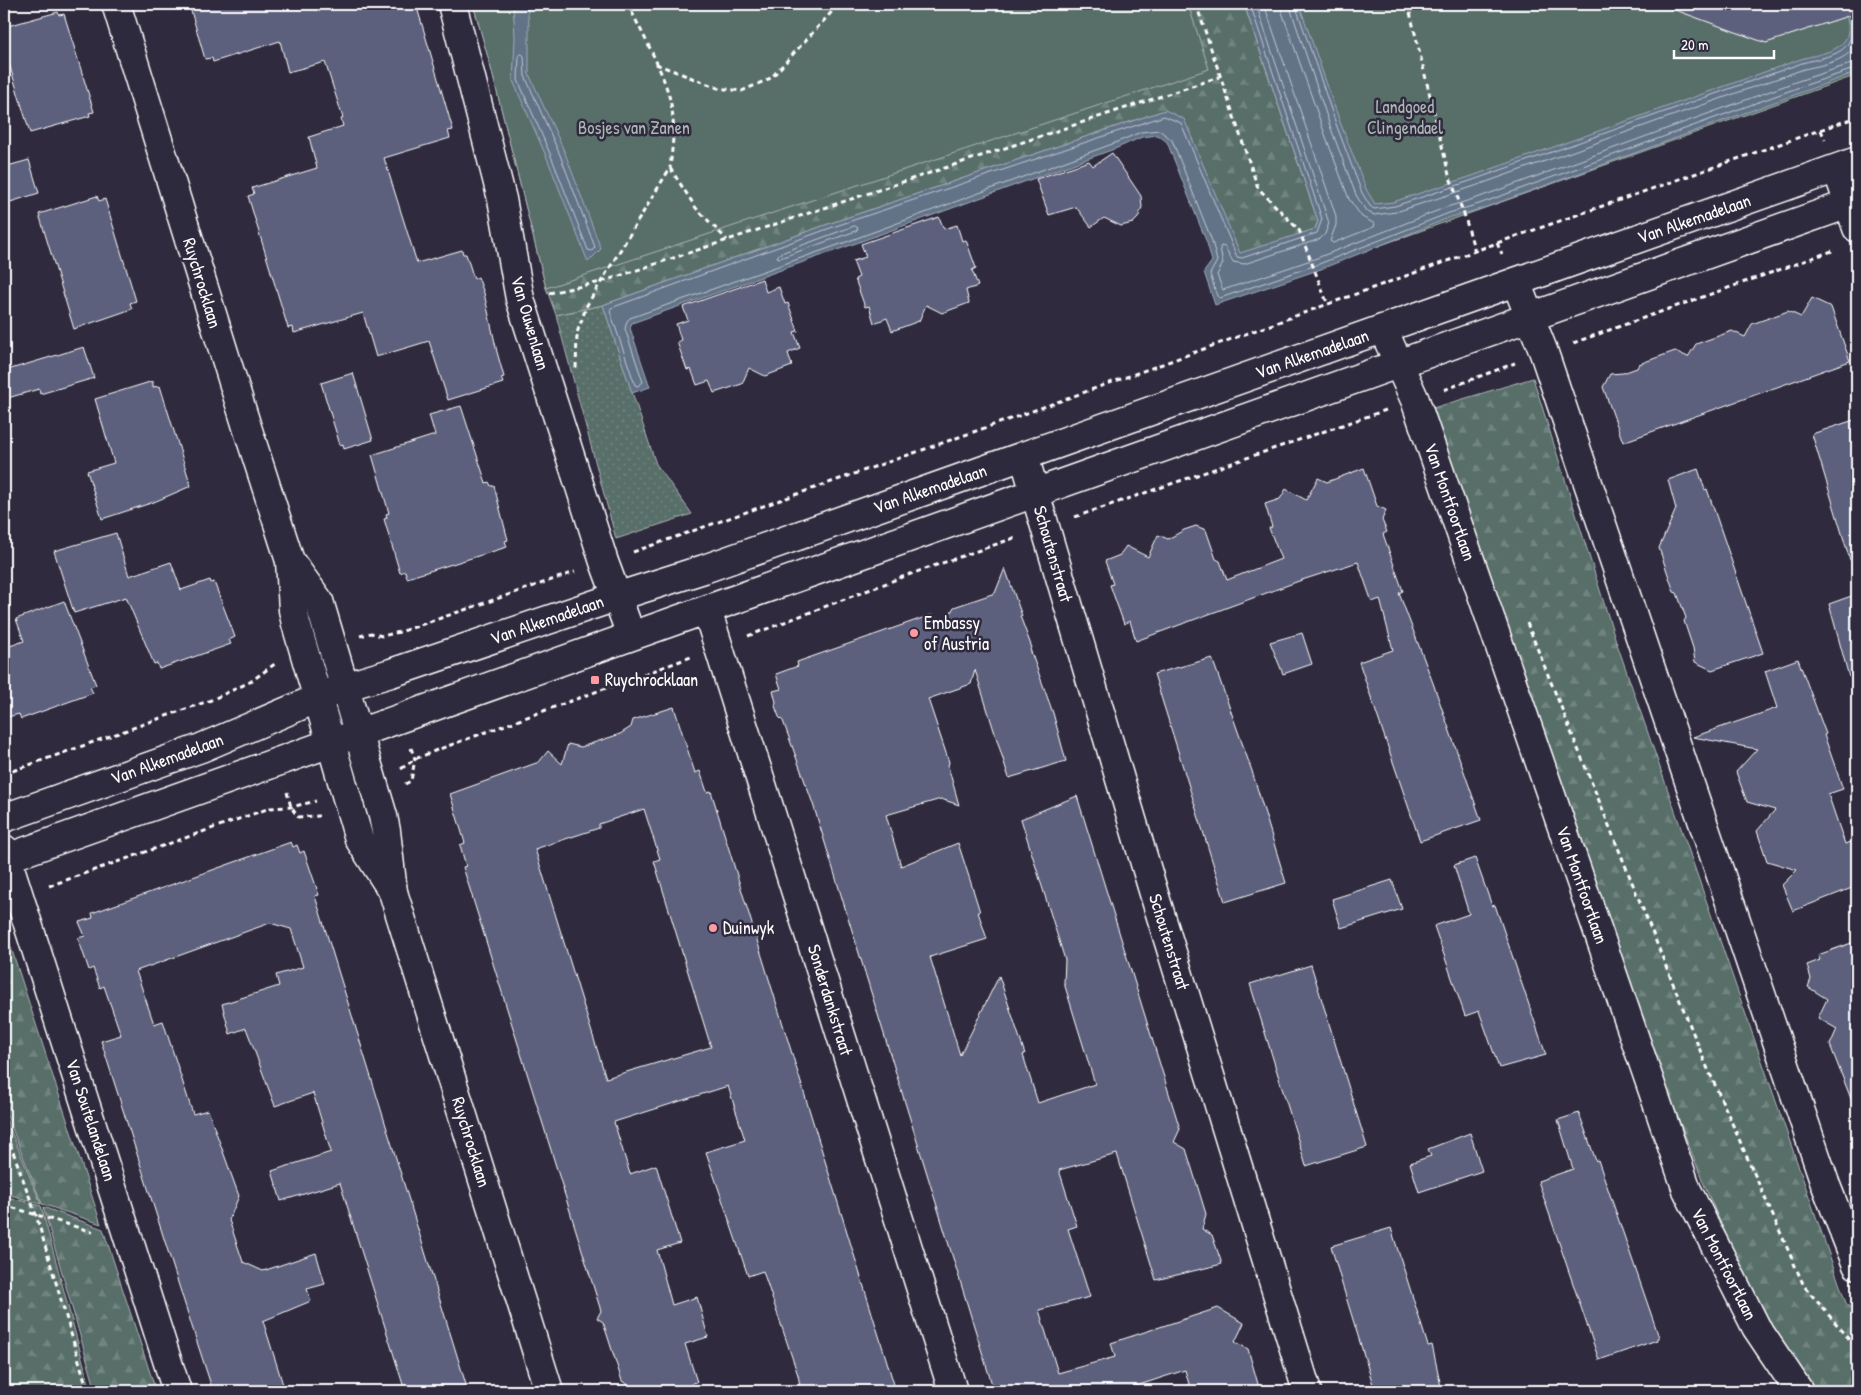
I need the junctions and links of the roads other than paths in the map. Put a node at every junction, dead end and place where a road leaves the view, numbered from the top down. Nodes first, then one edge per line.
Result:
1 (116, 4) edge
2 (452, 4) edge
3 (1847, 165) edge
4 (1855, 211) edge
5 (1516, 282) junction
6 (1529, 317) junction
7 (1383, 330) junction
8 (1398, 364) junction
9 (1024, 456) junction
10 (1035, 492) junction
11 (290, 561) junction
12 (616, 597) junction
13 (707, 610) junction
14 (631, 635) junction
15 (344, 688) junction
16 (318, 698) junction
17 (358, 734) junction
18 (330, 742) junction
19 (4, 818) edge
20 (5, 855) edge
21 (393, 892) junction
22 (1857, 1264) edge
23 (177, 1391) edge
24 (549, 1391) edge
25 (953, 1391) edge
26 (1307, 1391) edge
27 (1799, 1391) edge

1 - 11 street, Ruychrocklaan
2 - 12 street, Van Ouwenlaan
3 - 4 street
3 - 5 street, Van Alkemadelaan
4 - 6 street, Van Alkemadelaan
5 - 6 street
5 - 7 street, Van Alkemadelaan
6 - 8 street, Van Alkemadelaan
6 - 22 street
7 - 8 street, Van Montfoortlaan
7 - 9 street, Van Alkemadelaan
8 - 10 street, Van Alkemadelaan
8 - 27 street, Van Montfoortlaan
9 - 10 street, Schoutenstraat
9 - 12 street, Van Alkemadelaan
10 - 13 street, Van Alkemadelaan
10 - 26 street, Schoutenstraat
11 - 15 street, Ruychrocklaan
11 - 16 street, Ruychrocklaan
12 - 14 street, Van Ouwenlaan
12 - 15 street, Van Alkemadelaan
13 - 14 street, Van Alkemadelaan
13 - 25 street, Sonderdankstraat
14 - 17 street, Van Alkemadelaan
15 - 16 street, Van Alkemadelaan
15 - 17 street, Ruychrocklaan
16 - 18 street, Ruychrocklaan
16 - 19 street, Van Alkemadelaan
17 - 18 street, Van Alkemadelaan
17 - 21 street, Ruychrocklaan
18 - 20 street, Van Alkemadelaan
18 - 21 street, Ruychrocklaan
20 - 23 street, Van Soutelandelaan
21 - 24 street, Ruychrocklaan

